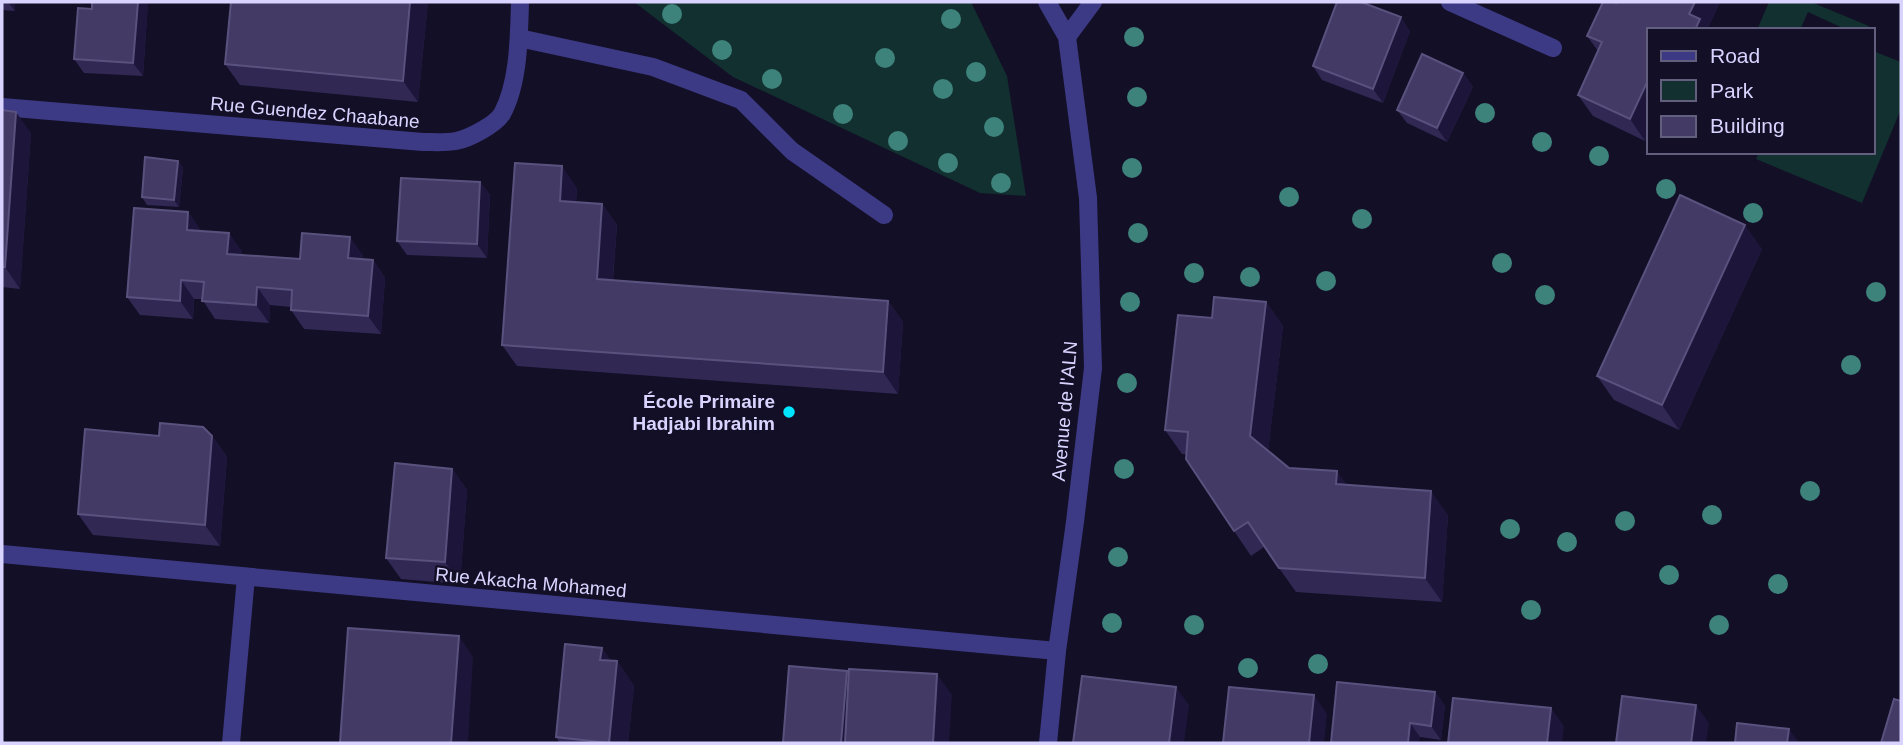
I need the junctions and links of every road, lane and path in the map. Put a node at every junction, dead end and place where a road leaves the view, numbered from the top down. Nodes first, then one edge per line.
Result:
1 (520, 2) edge
2 (1047, 2) edge
3 (1093, 2) edge
4 (1450, 2) edge
5 (1067, 37) junction
6 (519, 38) junction
7 (1553, 48) dead end
8 (2, 107) edge
9 (884, 215) dead end
10 (2, 554) edge
11 (246, 577) junction
12 (1057, 651) junction
13 (231, 743) edge
14 (1048, 743) edge

1 - 6 street, Rue Guendez Chaabane
2 - 5 street, Avenue de l'ALN
3 - 5 street
4 - 7 street
5 - 12 street, Avenue de l'ALN
6 - 8 street, Rue Guendez Chaabane
6 - 9 street
10 - 11 street, Rue Akacha Mohamed
11 - 12 street, Rue Akacha Mohamed
11 - 13 street
12 - 14 street, Avenue de l'ALN

